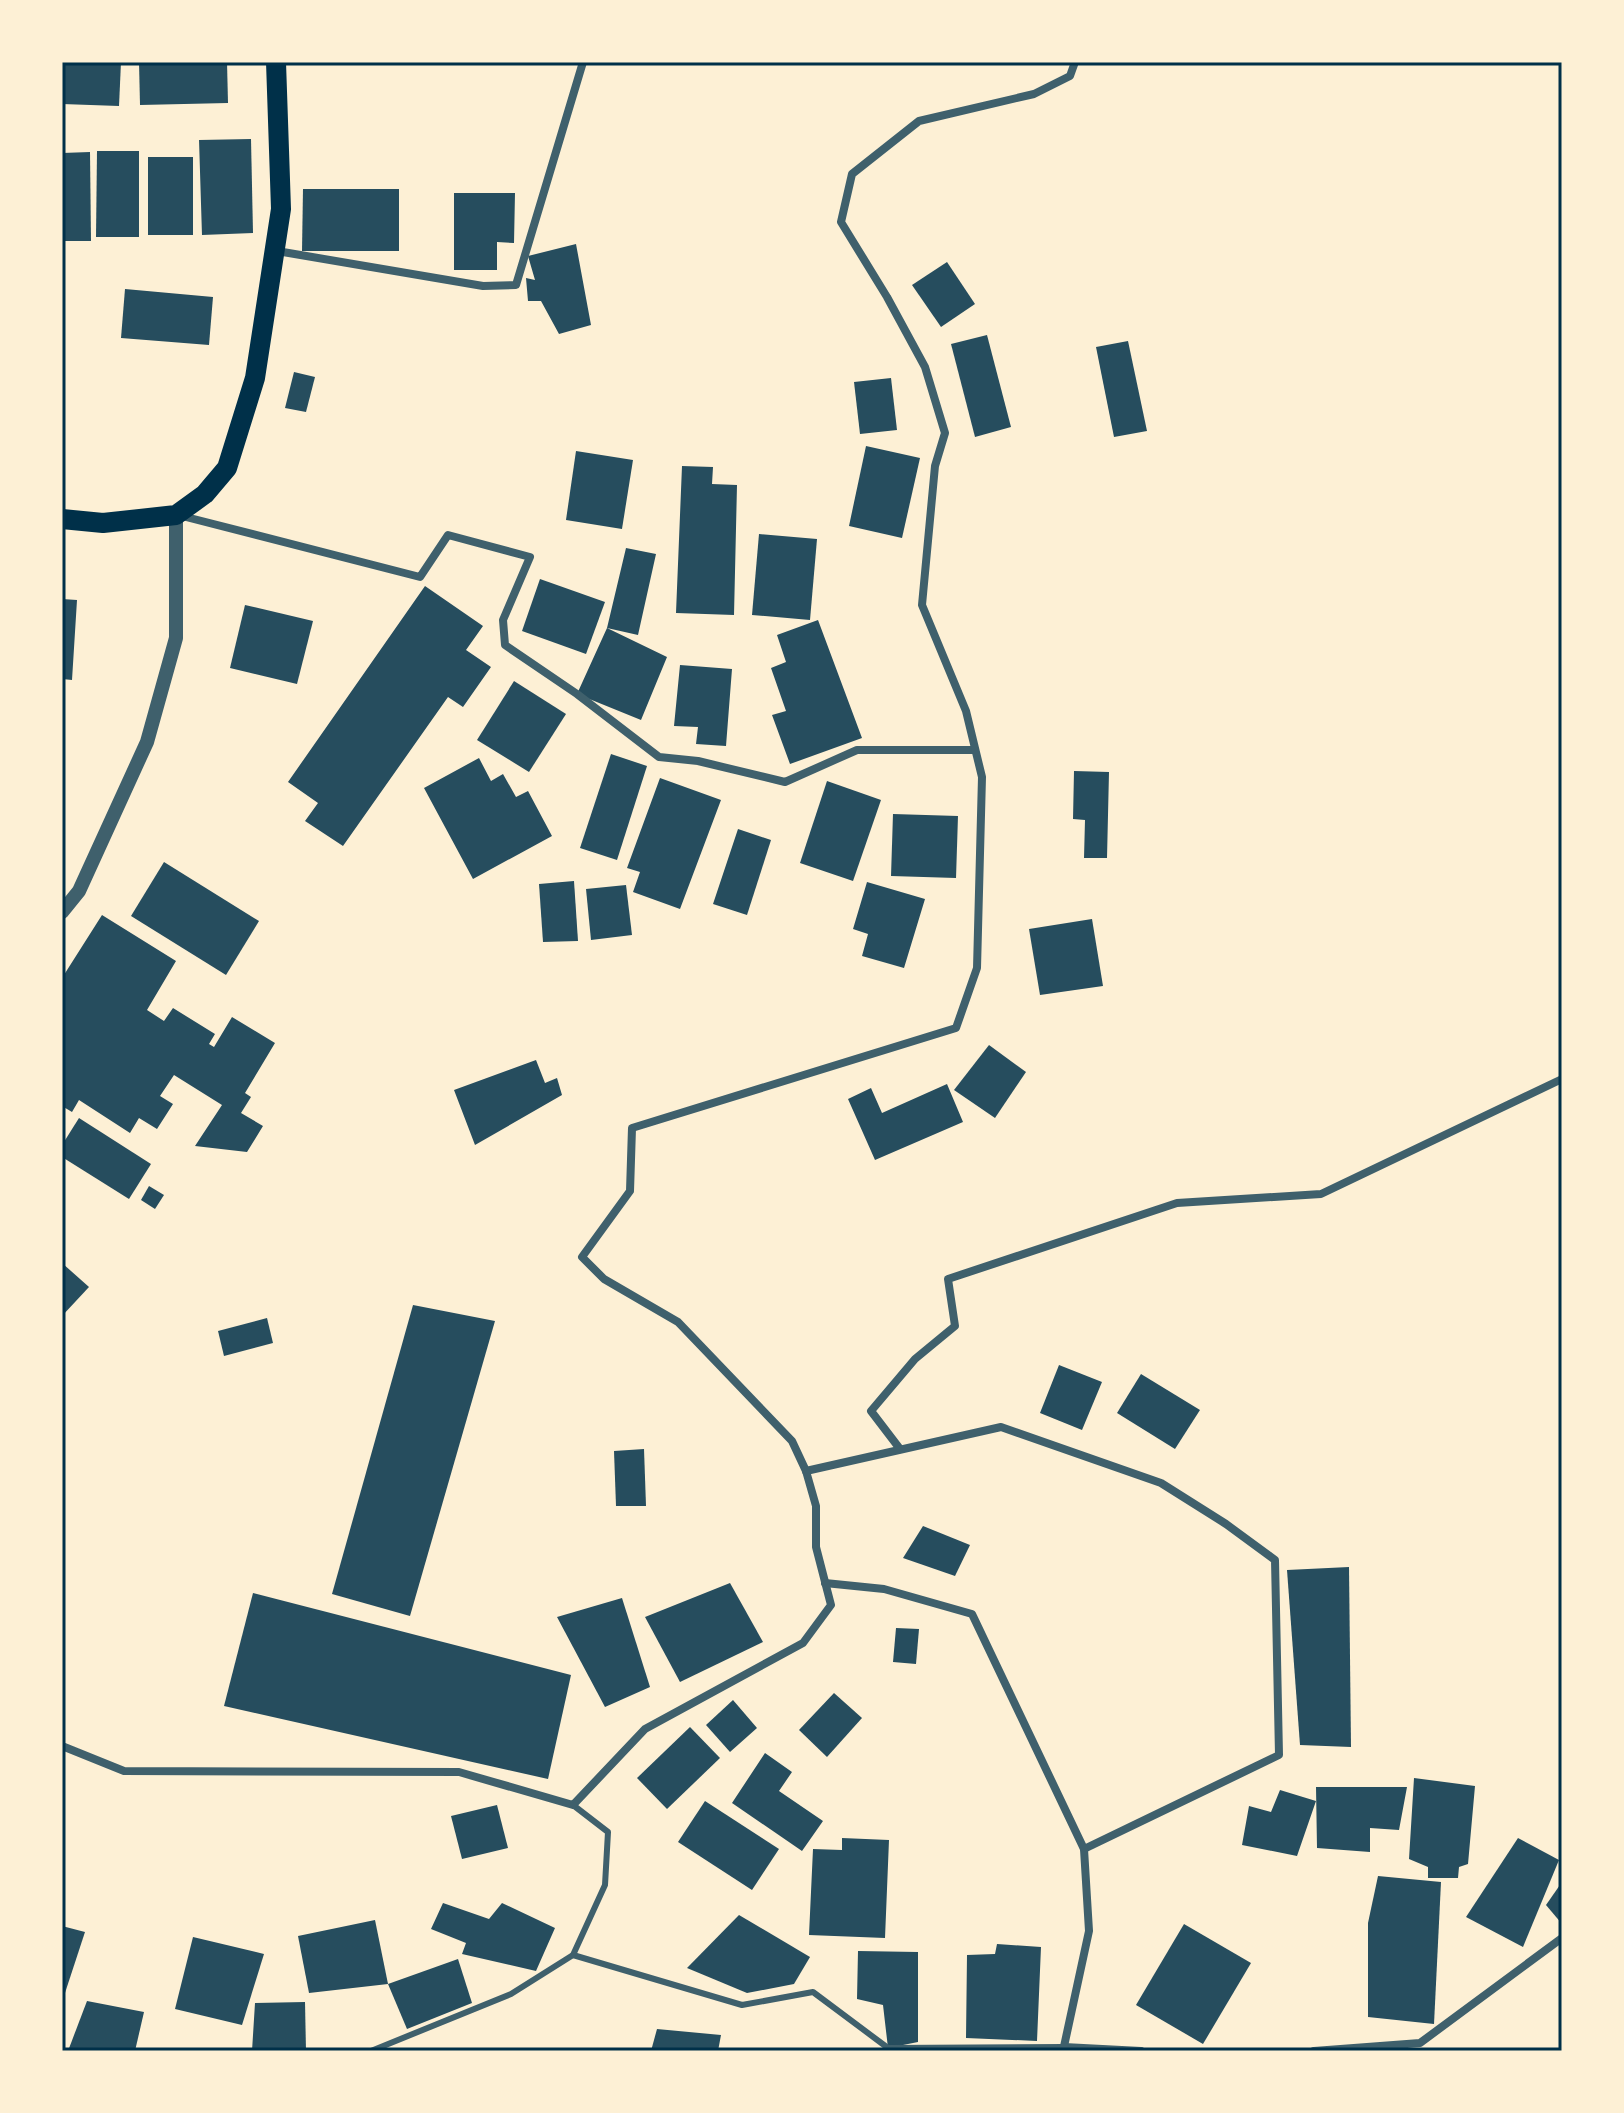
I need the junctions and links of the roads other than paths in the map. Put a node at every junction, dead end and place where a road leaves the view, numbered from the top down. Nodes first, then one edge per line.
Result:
1 (276, 62) edge
2 (583, 62) edge
3 (1075, 62) edge
4 (276, 251) junction
5 (176, 515) junction
6 (62, 519) edge
7 (975, 750) junction
8 (62, 912) edge
9 (1562, 1079) edge
10 (900, 1449) junction
11 (806, 1471) junction
12 (825, 1583) junction
13 (62, 1746) edge
14 (573, 1805) junction
15 (1084, 1849) junction
16 (1562, 1938) edge
17 (573, 1955) junction
18 (1063, 2049) edge
19 (371, 2051) edge
20 (1141, 2051) edge
21 (1314, 2051) edge

1 - 4 main road
2 - 4 street
3 - 7 street
4 - 5 main road
5 - 6 main road
5 - 7 street
5 - 8 street
7 - 11 street
9 - 10 street
10 - 11 street
10 - 15 street
11 - 12 street
12 - 14 street
12 - 15 street
13 - 14 street
14 - 17 lane
15 - 18 street
16 - 21 street
17 - 18 lane
17 - 19 lane
18 - 20 street

